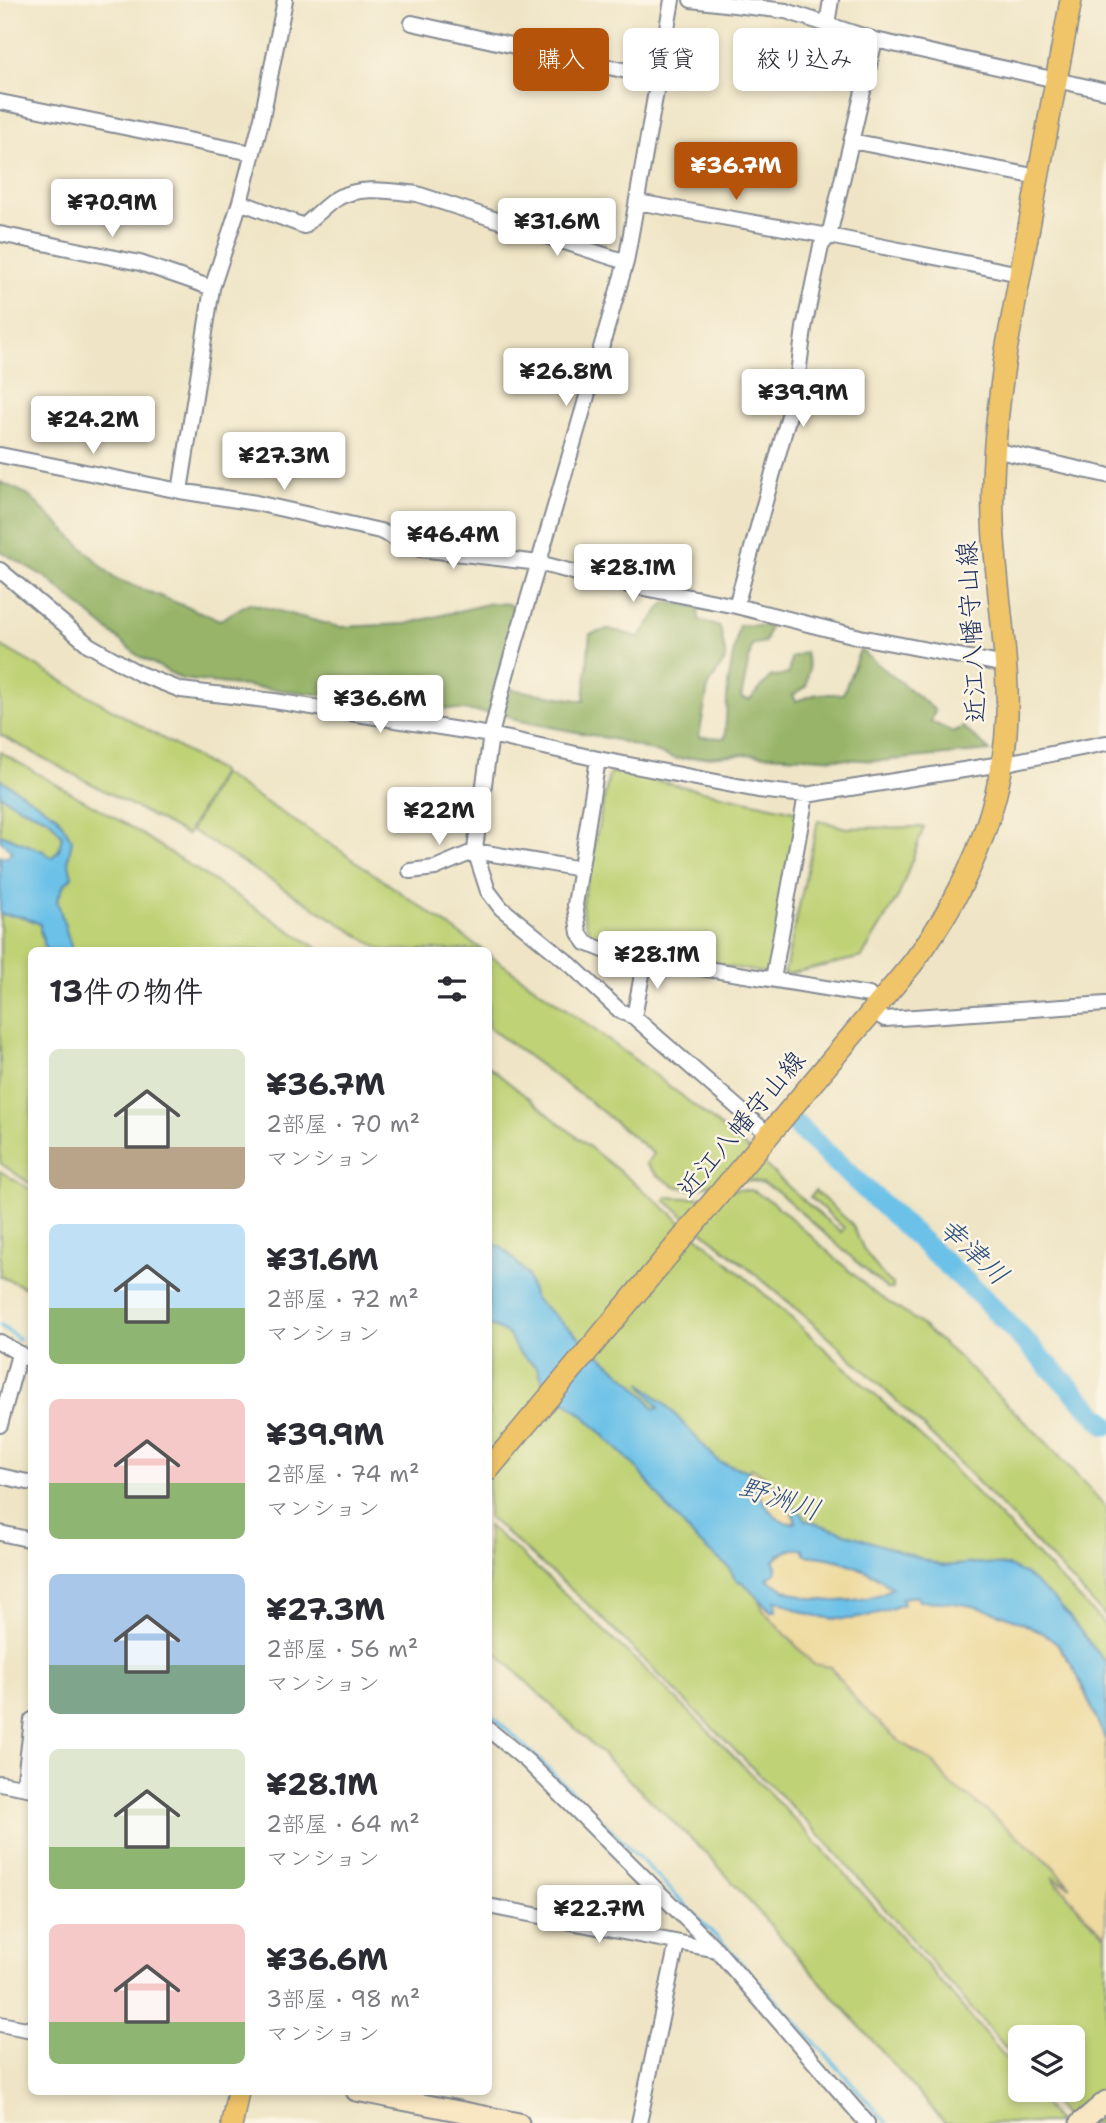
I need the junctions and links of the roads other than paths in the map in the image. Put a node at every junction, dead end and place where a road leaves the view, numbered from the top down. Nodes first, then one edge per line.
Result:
1 (285, 0) edge
2 (672, 0) edge
3 (691, 0) edge
4 (831, 0) edge
5 (1071, 0) edge
6 (412, 23) dead end
7 (827, 24) junction
8 (667, 28) edge
9 (839, 28) edge
10 (877, 40) edge
11 (623, 70) edge
12 (1056, 80) junction
13 (657, 91) edge
14 (863, 91) edge
15 (1106, 91) edge
16 (0, 102) edge
17 (852, 141) junction
18 (253, 153) junction
19 (1038, 177) junction
20 (240, 202) junction
21 (636, 202) junction
22 (0, 234) edge
23 (829, 236) junction
24 (626, 262) junction
25 (1020, 274) junction
26 (212, 288) junction
27 (994, 450) junction
28 (0, 455) edge
29 (1106, 475) edge
30 (180, 491) junction
31 (539, 563) junction
32 (0, 570) edge
33 (736, 606) junction
34 (1006, 665) junction
35 (491, 735) junction
36 (1106, 743) edge
37 (598, 759) junction
38 (1001, 764) junction
39 (806, 795) junction
40 (475, 852) junction
41 (581, 869) junction
42 (410, 871) dead end
43 (645, 959) junction
44 (773, 979) junction
45 (871, 1003) junction
46 (1106, 1004) edge
47 (634, 1017) junction
48 (769, 1135) junction
49 (0, 1342) edge
50 (25, 1357) edge
51 (0, 1425) edge
52 (492, 1464) edge
53 (0, 1476) edge
54 (28, 1482) edge
55 (0, 1533) edge
56 (28, 1539) edge
57 (492, 1732) edge
58 (0, 1783) edge
59 (28, 1788) edge
60 (492, 1907) edge
61 (677, 1943) junction
62 (717, 1950) junction
63 (0, 2024) edge
64 (28, 2029) edge
65 (237, 2095) edge
66 (376, 2095) edge
67 (1106, 2101) edge
68 (232, 2123) edge
69 (519, 2123) edge
70 (639, 2123) edge
71 (867, 2123) edge
72 (1080, 2123) edge

1 - 18 street
2 - 8 street
3 - 7 street
4 - 7 street
5 - 12 main road, 近江八幡守山線
6 - 11 street
7 - 9 street
10 - 12 street
12 - 15 street
12 - 19 main road, 近江八幡守山線
13 - 21 street
14 - 17 street
16 - 18 street
17 - 19 street
17 - 23 street
18 - 20 street
19 - 25 main road, 近江八幡守山線
20 - 24 street
20 - 26 street
21 - 23 street
21 - 24 street
22 - 26 street
23 - 25 street
23 - 33 street
24 - 31 street
25 - 27 main road, 近江八幡守山線
26 - 30 street
27 - 29 street
27 - 34 main road, 近江八幡守山線
28 - 30 street
30 - 31 street
31 - 33 street
31 - 35 street
32 - 35 street
33 - 34 street
34 - 38 main road, 近江八幡守山線
35 - 37 street
35 - 40 street
36 - 38 street
37 - 39 street
37 - 41 street
38 - 39 street
38 - 45 main road, 近江八幡守山線
39 - 44 street
40 - 41 street
40 - 42 street
40 - 47 street
41 - 43 street
43 - 44 street
43 - 47 street
44 - 45 street
45 - 46 street
45 - 48 main road, 近江八幡守山線
47 - 48 street
48 - 52 main road, 近江八幡守山線
49 - 50 street
50 - 51 street
53 - 54 street
55 - 56 street
57 - 62 street
58 - 59 street
60 - 61 street
61 - 62 street
61 - 70 street
62 - 71 street
63 - 64 street
65 - 68 main road
66 - 69 street
67 - 72 street

